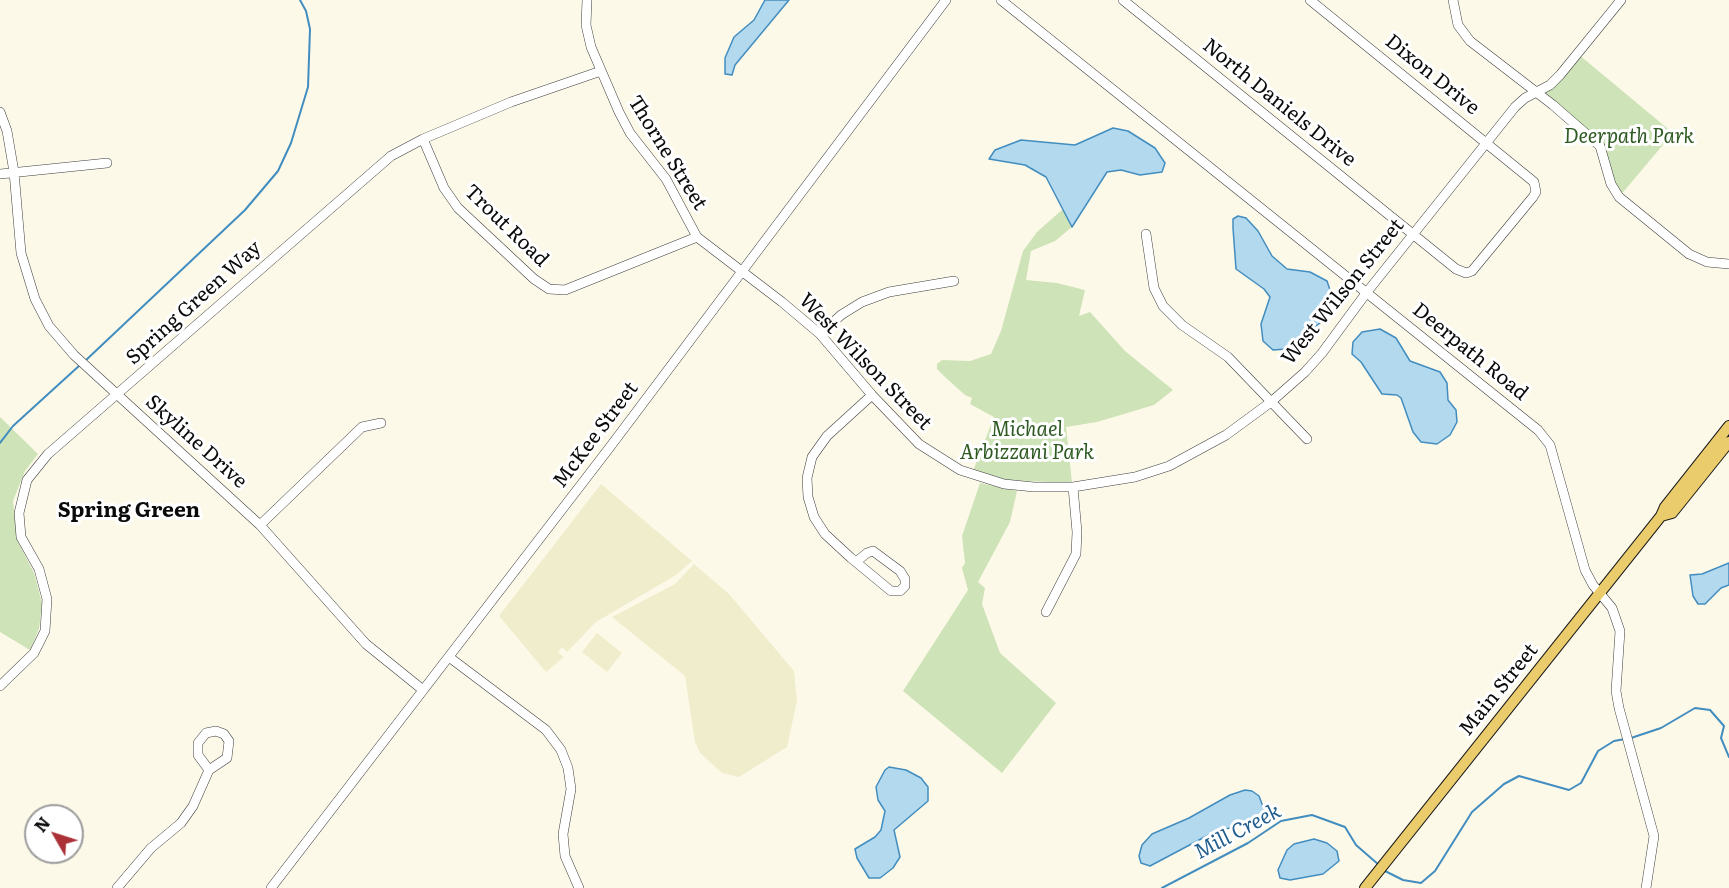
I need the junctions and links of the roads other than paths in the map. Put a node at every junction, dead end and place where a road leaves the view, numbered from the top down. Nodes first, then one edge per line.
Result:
1 (587, 0) edge
2 (946, 0) edge
3 (1001, 0) edge
4 (1123, 0) edge
5 (1310, 0) edge
6 (1453, 0) edge
7 (1621, 0) edge
8 (601, 72) junction
9 (1536, 93) junction
10 (0, 112) edge
11 (423, 139) junction
12 (1487, 142) junction
13 (107, 163) dead end
14 (14, 172) junction
15 (0, 174) edge
16 (1146, 234) dead end
17 (1413, 234) junction
18 (697, 237) junction
19 (1729, 264) edge
20 (1456, 269) joint
21 (741, 270) junction
22 (954, 281) dead end
23 (1367, 292) junction
24 (820, 334) junction
25 (118, 395) junction
26 (872, 395) junction
27 (1272, 402) junction
28 (381, 423) dead end
29 (1729, 426) edge
30 (1307, 439) dead end
31 (1729, 442) edge
32 (1073, 487) junction
33 (1661, 516) junction
34 (260, 525) junction
35 (856, 562) junction
36 (1600, 593) junction
37 (1047, 612) dead end
38 (449, 657) junction
39 (0, 686) edge
40 (423, 690) junction
41 (208, 770) dead end
42 (1368, 885) edge
43 (117, 888) edge
44 (271, 888) edge
45 (579, 888) edge
46 (1646, 888) edge

1 - 8 street, Thorne Street
2 - 21 street, McKee Street
3 - 23 street, Deerpath Road
4 - 17 street, North Daniels Drive
5 - 12 street, Dixon Drive
6 - 9 street
7 - 9 street, West Wilson Street
8 - 11 street, Spring Green Way
8 - 18 street, Thorne Street
9 - 12 street, West Wilson Street
9 - 19 street
10 - 14 street, Skyline Drive
11 - 18 street, Trout Road
11 - 25 street, Spring Green Way
12 - 17 street, West Wilson Street
12 - 20 street, Dixon Drive
13 - 14 street
14 - 15 street
14 - 25 street, Skyline Drive
16 - 27 street
17 - 20 street, North Daniels Drive
17 - 23 street, West Wilson Street
18 - 21 street, Thorne Street
21 - 24 street, West Wilson Street
21 - 38 street, McKee Street
22 - 24 street
23 - 27 street, West Wilson Street
23 - 36 street, Deerpath Road
24 - 26 street, West Wilson Street
25 - 34 street, Skyline Drive
25 - 39 street, Spring Green Way
26 - 32 street, West Wilson Street
26 - 35 street
27 - 30 street
27 - 32 street, West Wilson Street
28 - 34 street
29 - 33 main road, Main Street
31 - 33 main road, Main Street
32 - 37 street
33 - 36 main road, Main Street
34 - 40 street, Skyline Drive
35 - 35 street
36 - 42 main road, Main Street
36 - 46 street, Deerpath Road
38 - 40 street, McKee Street
38 - 45 street
40 - 44 street, McKee Street
41 - 43 street

